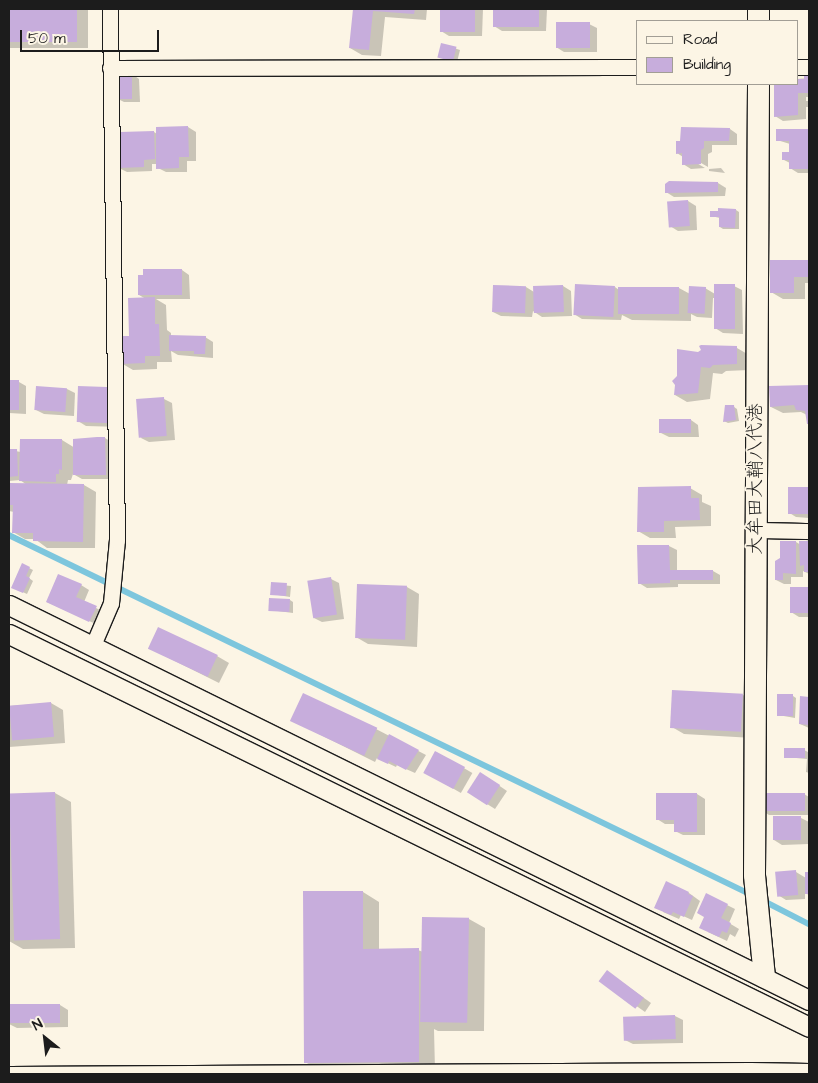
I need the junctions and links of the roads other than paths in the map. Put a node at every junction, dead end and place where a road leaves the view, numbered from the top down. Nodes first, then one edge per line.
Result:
1 (110, 9) edge
2 (636, 67) edge
3 (110, 68) junction
4 (758, 85) edge
5 (756, 530) junction
6 (809, 531) edge
7 (9, 605) edge
8 (9, 634) edge
9 (93, 645) junction
10 (764, 977) junction
11 (809, 1000) edge
12 (809, 1027) edge
13 (809, 1071) edge
14 (9, 1074) edge

1 - 3 street
2 - 3 street
3 - 9 street
4 - 5 main road, 大牟田大鞘八代港
5 - 6 street
5 - 10 main road, 大牟田大鞘八代港
7 - 9 street
8 - 12 street
9 - 10 street
10 - 11 street
13 - 14 street

